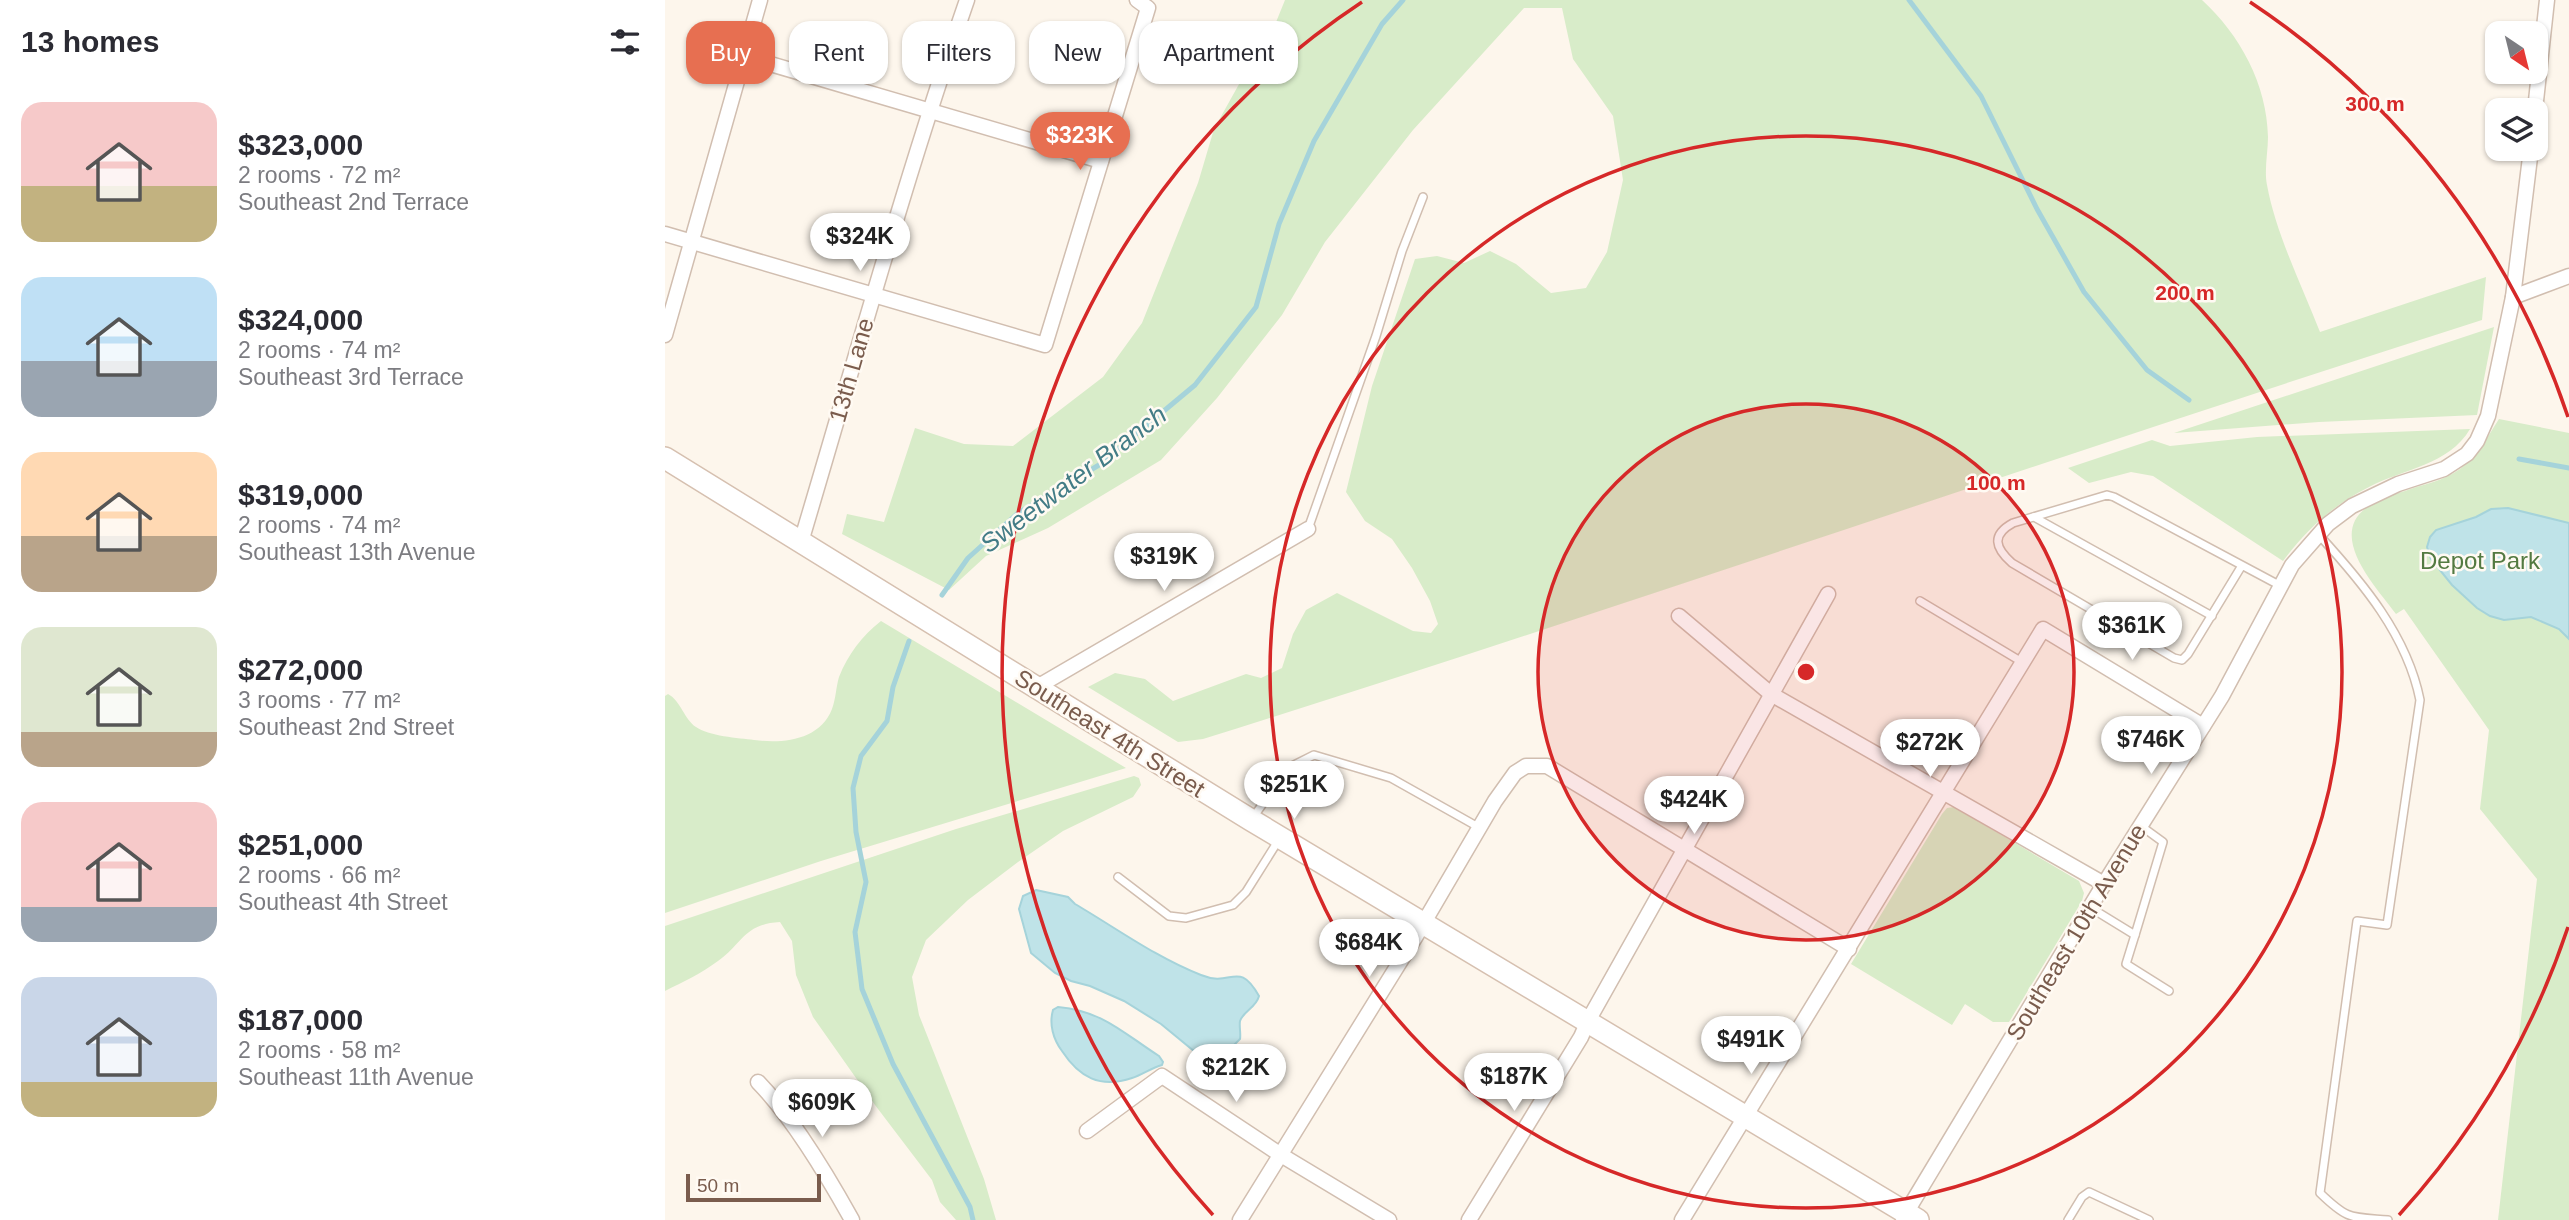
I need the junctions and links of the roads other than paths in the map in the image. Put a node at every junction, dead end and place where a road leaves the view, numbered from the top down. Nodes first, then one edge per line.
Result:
1 (760, 0) edge
2 (967, 0) edge
3 (2547, 0) edge
4 (1143, 4) edge
5 (754, 21) edge
6 (775, 66) edge
7 (735, 84) edge
8 (2536, 98) edge
9 (929, 112) junction
10 (1101, 161) junction
11 (2530, 161) edge
12 (1423, 197) dead end
13 (665, 234) edge
14 (693, 242) junction
15 (2569, 276) edge
16 (872, 295) junction
17 (2513, 297) junction
18 (665, 335) edge
19 (665, 458) edge
20 (2034, 517) junction
21 (1308, 529) joint
22 (2318, 534) junction
23 (801, 542) junction
24 (2241, 567) junction
25 (2279, 585) junction
26 (1828, 594) dead end
27 (1920, 601) dead end
28 (2212, 615) junction
29 (1679, 616) dead end
30 (2022, 663) junction
31 (1037, 688) junction
32 (1772, 695) junction
33 (2203, 726) junction
34 (1943, 791) junction
35 (1251, 820) junction
36 (2141, 826) junction
37 (1480, 828) junction
38 (1280, 837) junction
39 (1684, 850) junction
40 (1118, 877) dead end
41 (2104, 884) junction
42 (2091, 908) junction
43 (1424, 923) junction
44 (2134, 935) junction
45 (1849, 950) junction
46 (2168, 990) dead end
47 (1588, 1021) junction
48 (758, 1082) dead end
49 (1747, 1116) junction
50 (1087, 1131) dead end
51 (1281, 1155) junction
52 (1473, 1218) edge
53 (1687, 1218) edge
54 (1909, 1218) edge
55 (852, 1220) edge
56 (1240, 1220) edge
57 (1389, 1220) edge
58 (2069, 1220) edge
59 (2149, 1220) edge
60 (2388, 1220) edge

1 - 5 street
2 - 9 street, 13th Lane
3 - 8 street
4 - 10 street
6 - 9 street
7 - 14 street
9 - 10 street
9 - 16 street, 13th Lane
10 - 16 street
11 - 17 street, Southeast 10th Avenue
12 - 21 lane
13 - 14 street
14 - 16 street
14 - 18 street
15 - 17 street
16 - 23 street, 13th Lane
17 - 22 street, Southeast 10th Avenue
19 - 23 street, Southeast 4th Street
20 - 24 lane
20 - 28 lane
20 - 28 lane
21 - 31 street
22 - 25 street, Southeast 10th Avenue
22 - 60 lane
23 - 31 street, Southeast 4th Street
24 - 25 lane
24 - 28 lane
25 - 33 street, Southeast 10th Avenue
26 - 32 street
27 - 30 lane
29 - 32 street
30 - 33 street
30 - 34 street
31 - 35 street, Southeast 4th Street
32 - 34 street
32 - 39 street
33 - 36 street, Southeast 10th Avenue
34 - 41 street
34 - 45 street
35 - 37 lane
35 - 38 street, Southeast 4th Street
36 - 41 street, Southeast 10th Avenue
36 - 44 lane
37 - 39 street
37 - 43 street
38 - 40 lane
38 - 43 street, Southeast 4th Street
39 - 45 street
39 - 47 street
41 - 42 street, Southeast 10th Avenue
42 - 44 lane
42 - 54 street, Southeast 10th Avenue
43 - 47 street, Southeast 4th Street
43 - 51 street
44 - 46 lane
45 - 49 street
47 - 49 street, Southeast 4th Street
47 - 52 street
48 - 55 street
49 - 53 street
49 - 54 street, Southeast 4th Street
50 - 51 street
51 - 56 street
51 - 57 street
58 - 59 lane

